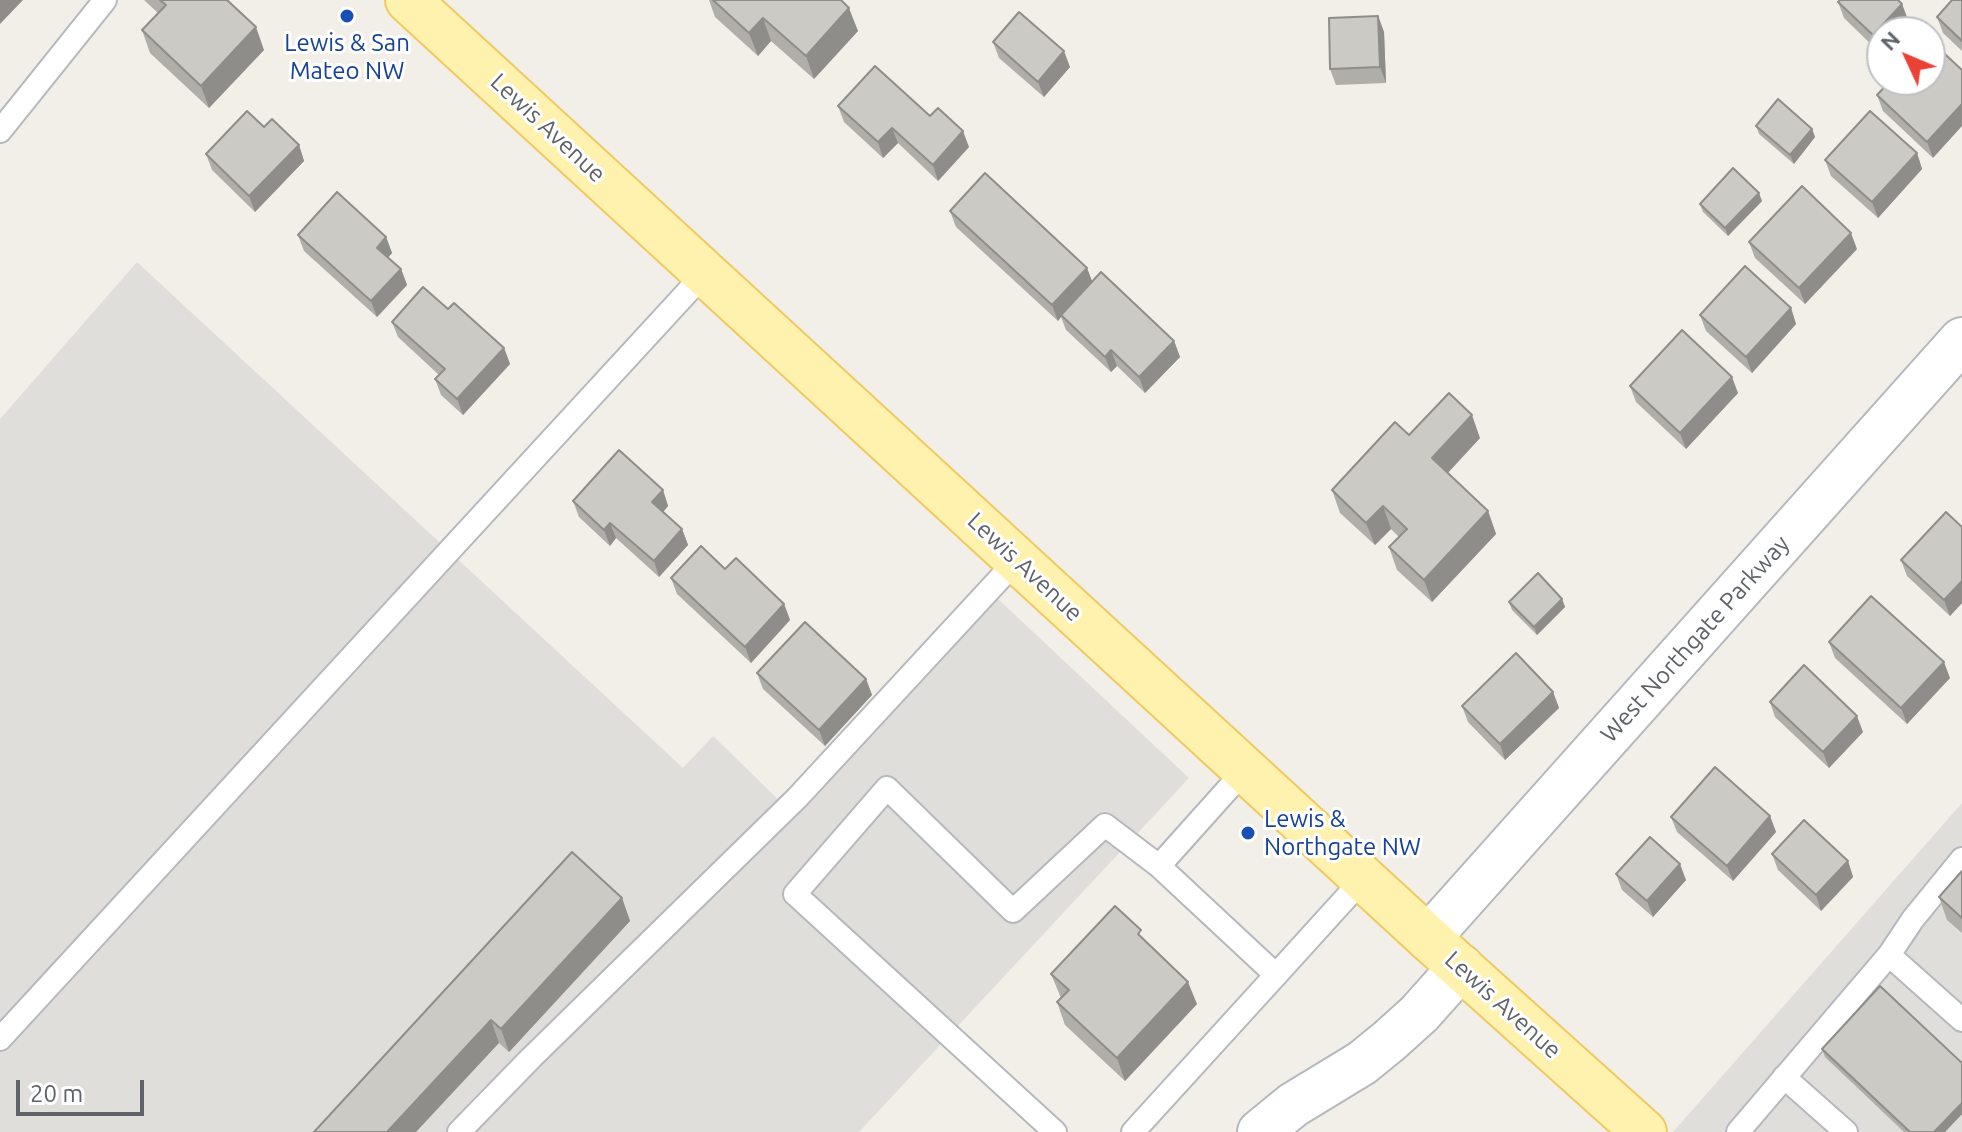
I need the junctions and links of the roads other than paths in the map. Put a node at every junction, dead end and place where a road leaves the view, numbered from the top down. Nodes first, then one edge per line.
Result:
1 (105, 0) edge
2 (411, 1) edge
3 (0, 131) edge
4 (705, 273) junction
5 (1962, 340) edge
6 (1017, 560) junction
7 (1245, 770) junction
8 (1962, 859) edge
9 (1159, 866) junction
10 (1364, 878) junction
11 (1428, 938) junction
12 (1889, 955) junction
13 (1461, 967) junction
14 (1276, 975) junction
15 (1962, 1020) edge
16 (0, 1039) edge
17 (1784, 1077) junction
18 (459, 1132) edge
19 (1055, 1132) edge
20 (1133, 1132) edge
21 (1260, 1132) edge
22 (1644, 1132) edge
23 (1738, 1132) edge
24 (1846, 1132) edge

1 - 3 lane
2 - 4 main road, Lewis Avenue
4 - 6 main road, Lewis Avenue
4 - 16 lane
5 - 11 street, West Northgate Parkway
6 - 7 main road, Lewis Avenue
6 - 18 lane
7 - 9 lane
7 - 10 main road, Lewis Avenue
8 - 12 lane
9 - 14 lane
9 - 19 lane
10 - 11 main road, Lewis Avenue
10 - 14 lane
11 - 13 main road, Lewis Avenue
12 - 15 lane
12 - 17 lane
13 - 21 street
13 - 22 main road, Lewis Avenue
14 - 20 lane
17 - 23 lane
17 - 24 lane

